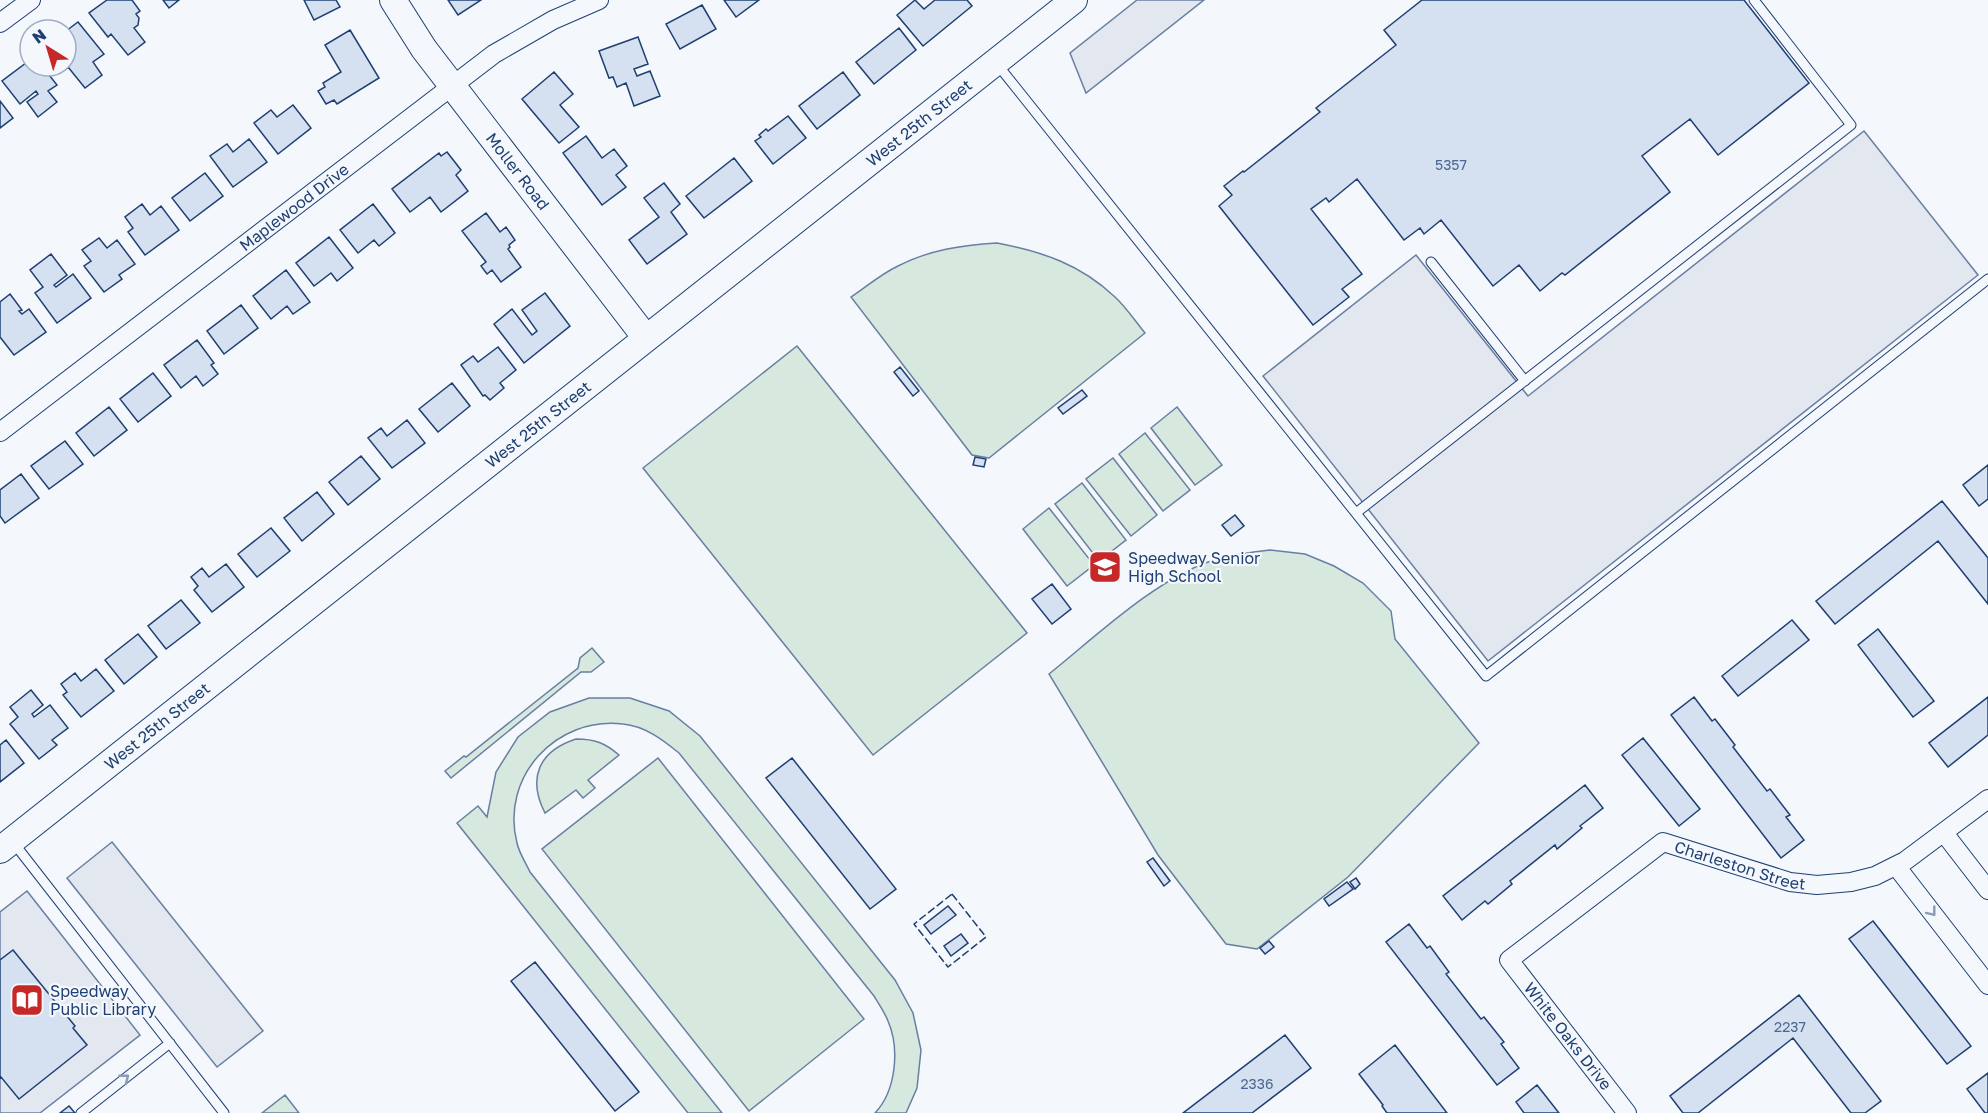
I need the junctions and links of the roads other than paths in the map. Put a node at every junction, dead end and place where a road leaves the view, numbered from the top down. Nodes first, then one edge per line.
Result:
1 (31, 0) edge
2 (393, 0) edge
3 (599, 0) edge
4 (1074, 0) edge
5 (1754, 0) edge
6 (0, 23) edge
7 (996, 62) junction
8 (452, 85) junction
9 (1431, 262) dead end
10 (1988, 279) edge
11 (646, 338) junction
12 (1525, 381) junction
13 (0, 432) edge
14 (1356, 513) junction
15 (1988, 799) edge
16 (1944, 833) junction
17 (6, 845) edge
18 (1896, 866) junction
19 (1988, 890) edge
20 (1509, 960) joint
21 (1988, 985) edge
22 (170, 1043) junction
23 (81, 1113) edge
24 (224, 1113) edge
25 (1627, 1113) edge

1 - 6 street
2 - 8 street, Moller Road
3 - 8 street, Maplewood Drive
4 - 7 street, West 25th Street
5 - 12 lane
7 - 11 street, West 25th Street
7 - 14 lane
8 - 11 street, Moller Road
8 - 13 street, Maplewood Drive
9 - 12 lane
10 - 14 lane
11 - 17 street, West 25th Street
12 - 14 lane
15 - 16 street, Charleston Street
16 - 18 street, Charleston Street
16 - 19 street
17 - 22 lane
18 - 20 street, Charleston Street
18 -> 21 street
20 - 25 street, White Oaks Drive
23 -> 22 lane
22 - 24 lane

